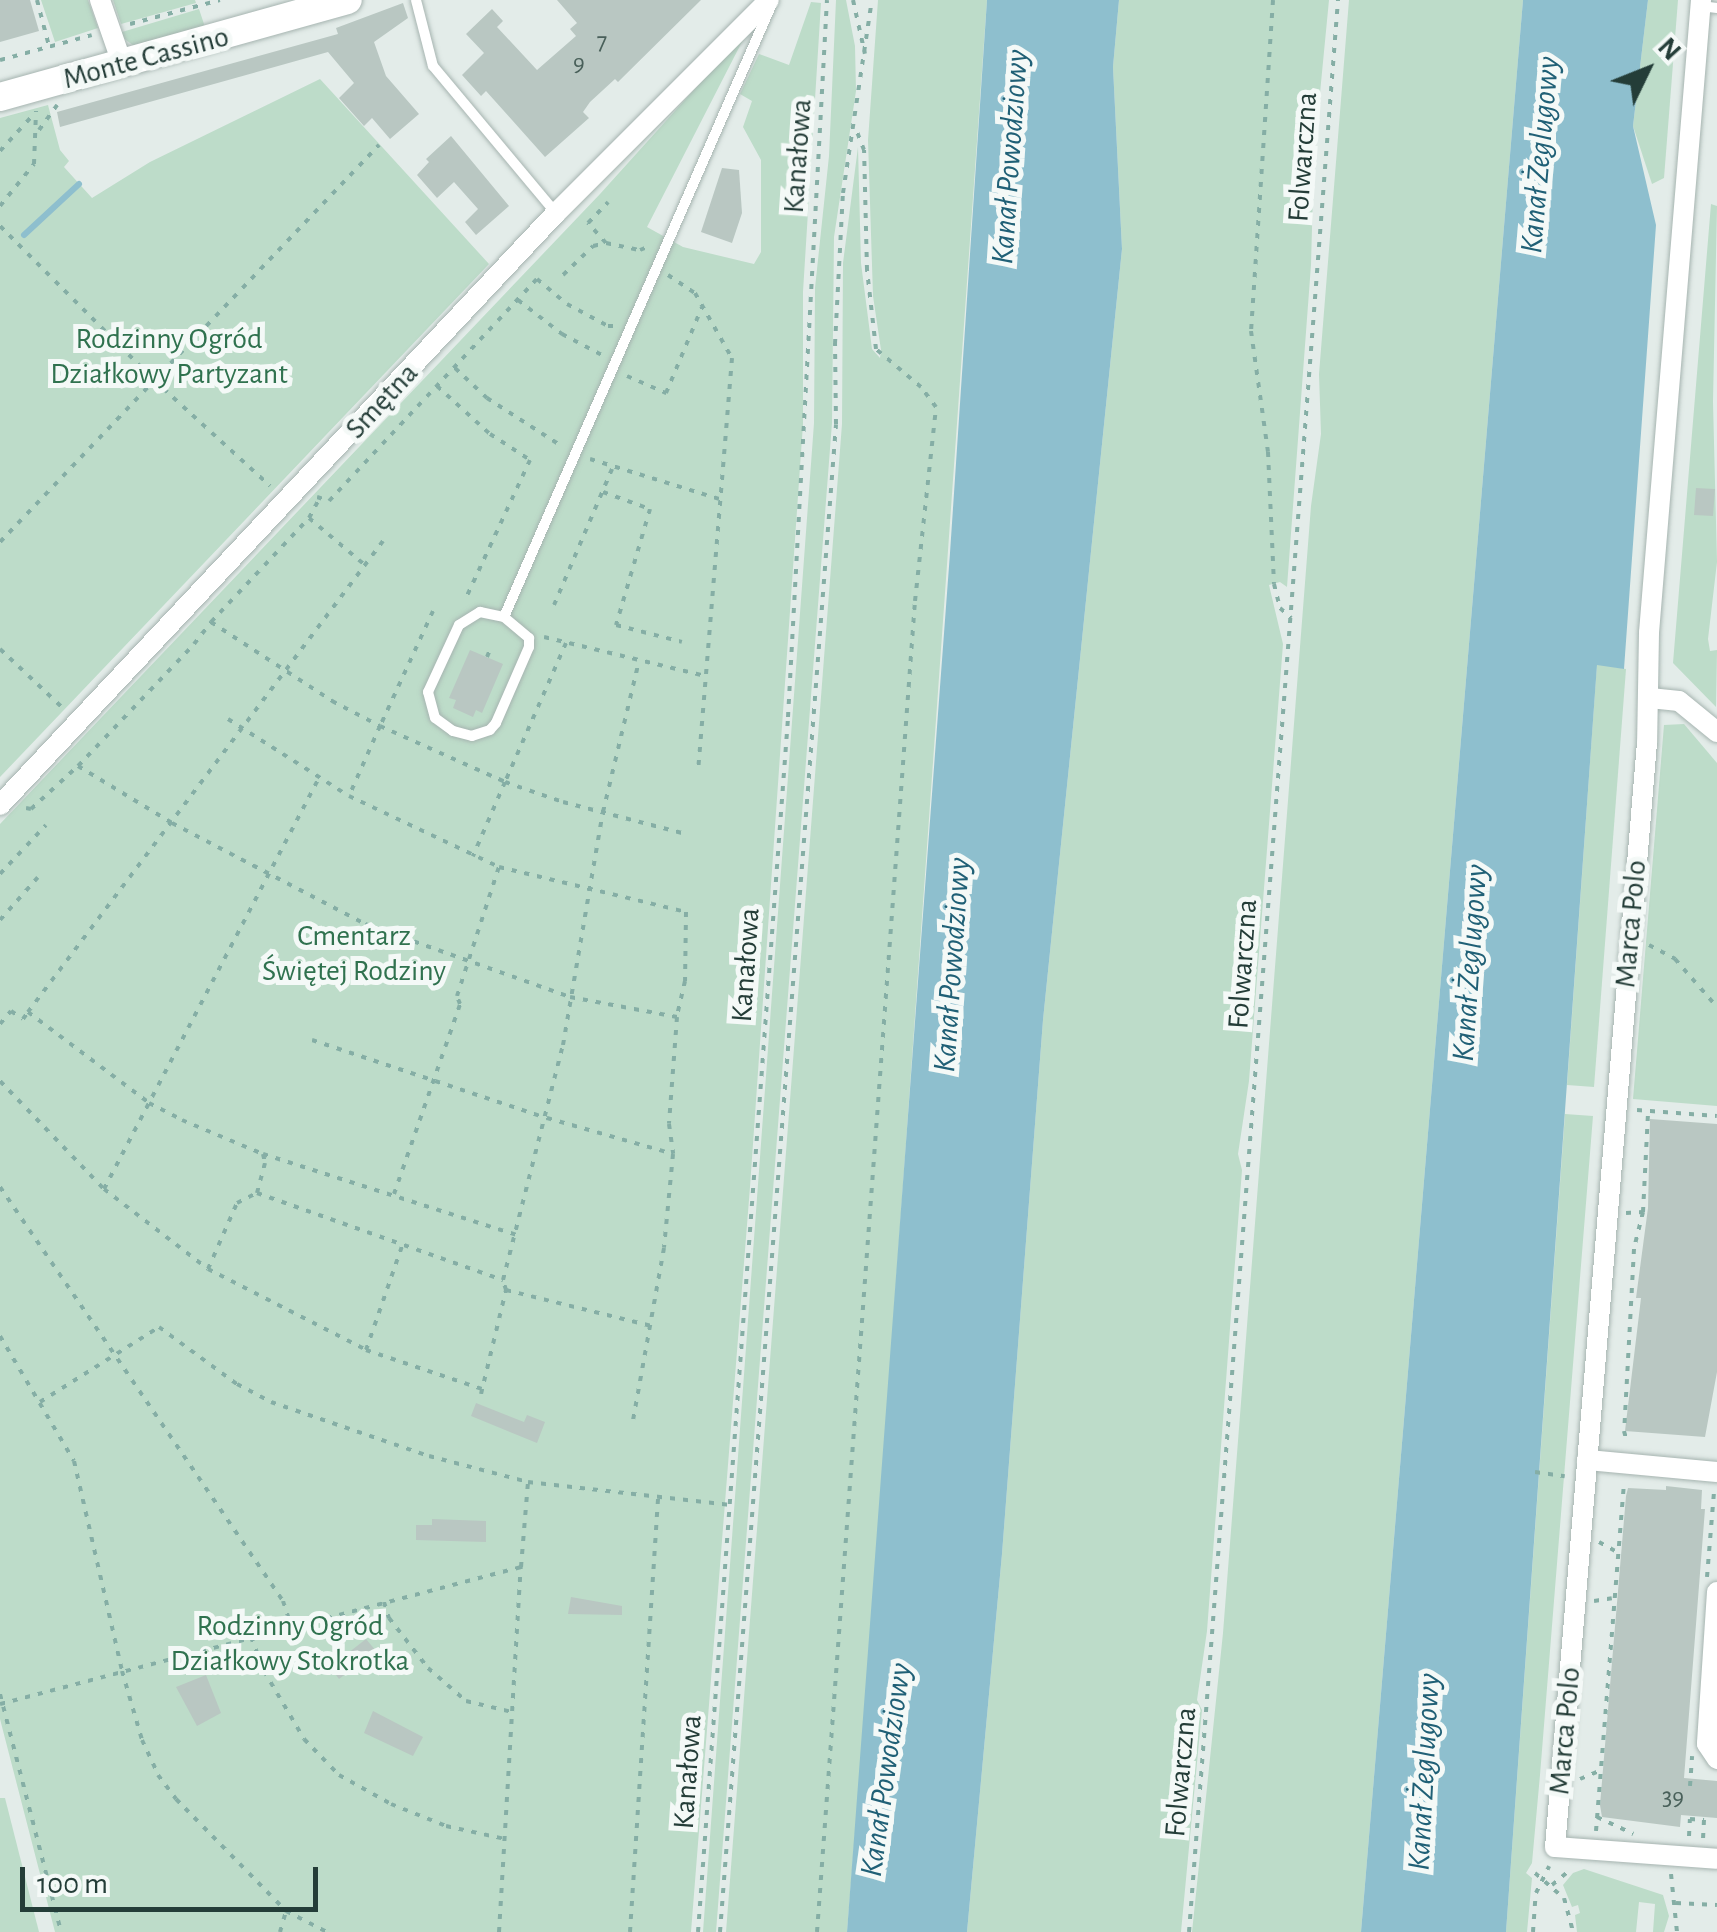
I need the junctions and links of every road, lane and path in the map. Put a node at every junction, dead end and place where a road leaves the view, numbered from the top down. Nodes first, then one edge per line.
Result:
1 (36, 0) edge
2 (100, 0) edge
3 (348, 0) edge
4 (416, 0) edge
5 (771, 0) edge
6 (828, 0) edge
7 (852, 0) edge
8 (872, 0) edge
9 (1272, 0) edge
10 (1338, 0) edge
11 (1706, 5) edge
12 (49, 46) dead end
13 (866, 56) junction
14 (122, 62) junction
15 (58, 96) dead end
16 (0, 97) edge
17 (34, 103) dead end
18 (36, 111) junction
19 (856, 128) junction
20 (39, 130) junction
21 (379, 146) dead end
22 (0, 151) edge
23 (608, 202) dead end
24 (0, 206) edge
25 (556, 213) junction
26 (0, 226) edge
27 (606, 243) junction
28 (652, 245) dead end
29 (659, 270) junction
30 (563, 274) dead end
31 (518, 300) junction
32 (703, 305) junction
33 (630, 331) junction
34 (615, 366) junction
35 (455, 368) junction
36 (154, 380) junction
37 (437, 386) junction
38 (576, 454) junction
39 (612, 469) junction
40 (603, 492) junction
41 (320, 498) dead end
42 (719, 499) junction
43 (287, 501) junction
44 (329, 501) dead end
45 (309, 518) junction
46 (383, 541) dead end
47 (0, 542) edge
48 (365, 565) junction
49 (465, 600) dead end
50 (554, 604) dead end
51 (504, 616) junction
52 (1291, 618) junction
53 (210, 622) junction
54 (529, 638) junction
55 (682, 642) dead end
56 (566, 643) junction
57 (491, 647) dead end
58 (0, 649) edge
59 (487, 657) dead end
60 (639, 661) junction
61 (286, 671) junction
62 (705, 676) junction
63 (1650, 698) junction
64 (228, 719) dead end
65 (77, 724) junction
66 (241, 730) junction
67 (1717, 732) edge
68 (78, 766) junction
69 (698, 770) dead end
70 (318, 778) junction
71 (349, 796) junction
72 (0, 806) edge
73 (31, 809) dead end
74 (603, 812) junction
75 (172, 823) junction
76 (46, 825) dead end
77 (682, 833) dead end
78 (499, 867) junction
79 (0, 874) edge
80 (267, 875) junction
81 (38, 876) dead end
82 (589, 892) junction
83 (0, 920) edge
84 (1630, 942) junction
85 (468, 963) junction
86 (1717, 990) edge
87 (1709, 994) junction
88 (570, 997) junction
89 (1717, 1006) edge
90 (28, 1012) junction
91 (677, 1016) junction
92 (0, 1024) edge
93 (312, 1040) dead end
94 (434, 1078) junction
95 (0, 1081) edge
96 (149, 1103) junction
97 (1625, 1109) dead end
98 (1648, 1112) junction
99 (1717, 1116) edge
100 (547, 1118) junction
101 (262, 1154) junction
102 (673, 1154) junction
103 (1630, 1156) dead end
104 (1644, 1164) junction
105 (0, 1187) edge
106 (104, 1189) junction
107 (257, 1193) junction
108 (394, 1194) junction
109 (1627, 1195) dead end
110 (1644, 1204) junction
111 (1643, 1212) junction
112 (1626, 1213) dead end
113 (517, 1235) junction
114 (402, 1245) junction
115 (208, 1269) junction
116 (503, 1280) junction
117 (506, 1290) junction
118 (652, 1326) junction
119 (1616, 1329) dead end
120 (0, 1336) edge
121 (1632, 1336) junction
122 (366, 1350) junction
123 (112, 1354) junction
124 (1629, 1354) junction
125 (1614, 1358) dead end
126 (40, 1402) junction
127 (632, 1426) dead end
128 (1624, 1432) dead end
129 (1587, 1460) junction
130 (1535, 1472) dead end
131 (1624, 1475) dead end
132 (1562, 1476) dead end
133 (1712, 1477) edge
134 (528, 1482) junction
135 (658, 1497) junction
136 (731, 1505) junction
137 (1599, 1542) dead end
138 (1615, 1551) junction
139 (521, 1568) junction
140 (1712, 1586) edge
141 (1612, 1598) junction
142 (1594, 1601) dead end
143 (384, 1602) junction
144 (292, 1626) junction
145 (251, 1636) junction
146 (122, 1671) junction
147 (0, 1694) edge
148 (2, 1703) edge
149 (512, 1712) junction
150 (1693, 1748) dead end
151 (1717, 1759) edge
152 (1600, 1771) junction
153 (1580, 1779) dead end
154 (1690, 1786) dead end
155 (1597, 1817) junction
156 (1596, 1834) dead end
157 (504, 1839) junction
158 (1640, 1839) dead end
159 (1688, 1846) dead end
160 (1710, 1853) edge
161 (1671, 1870) dead end
162 (1535, 1873) dead end
163 (1544, 1880) junction
164 (1676, 1902) junction
165 (1717, 1905) edge
166 (286, 1911) junction
167 (61, 1932) edge
168 (280, 1932) edge
169 (327, 1932) edge
170 (499, 1932) edge
171 (630, 1932) edge
172 (698, 1932) edge
173 (720, 1932) edge
174 (818, 1932) edge
175 (1189, 1932) edge
176 (1533, 1932) edge
177 (1573, 1932) edge
178 (1677, 1932) edge

1 - 12 path
2 - 14 street
3 - 14 street, Monte Cassino
4 - 25 lane
5 - 25 street, Smętna
5 - 29 lane
6 - 136 path, Kanałowa
7 - 13 path
8 - 13 path
9 - 52 path
10 - 52 path, Folwarczna
11 - 63 street, Marca Polo
13 - 19 path
14 - 16 street, Monte Cassino
15 - 20 path
17 - 18 path
18 - 20 path
18 - 22 path
19 - 173 path
19 - 174 path
20 - 24 path
21 - 36 path
23 - 27 path
25 - 43 street, Smętna
26 - 36 path
27 - 28 path
27 - 30 path
29 - 32 path
29 - 33 lane
31 - 33 path
31 - 34 path
31 - 35 path
32 - 34 path
32 - 42 path
33 - 34 lane
34 - 38 lane
35 - 37 path
35 - 38 path
36 - 43 path
36 - 47 path
37 - 44 path
37 - 49 path
38 - 39 path
38 - 51 lane
39 - 40 path
39 - 42 path
40 - 50 path
40 - 55 path
41 - 45 path
42 - 62 path
43 - 65 street, Smętna
45 - 48 path
45 - 53 path
46 - 48 path
48 - 61 path
51 - 54 lane
51 - 54 lane
52 - 175 path, Folwarczna
53 - 61 path
53 - 68 path
54 - 56 path
56 - 60 path
56 - 74 path
57 - 59 path
58 - 65 path
60 - 62 path
60 - 74 path
61 - 66 path
61 - 71 path
62 - 69 path
63 - 67 street
63 - 84 street, Marca Polo
64 - 66 path
65 - 72 street, Smętna
66 - 70 path
66 - 75 path
68 - 73 path
68 - 75 path
70 - 71 path
70 - 80 path
71 - 78 path
74 - 77 path
74 - 82 path
75 - 80 path
75 - 90 path
76 - 79 path
78 - 82 path
78 - 85 path
80 - 85 path
80 - 96 path
81 - 83 path
82 - 88 path
82 - 91 path
84 - 87 path
84 - 129 street, Marca Polo
85 - 88 path
85 - 94 path
86 - 87 path
87 - 89 path
88 - 91 path
88 - 100 path
90 - 92 path
90 - 96 path
91 - 102 path
93 - 94 path
94 - 100 path
94 - 108 path
95 - 106 path
96 - 101 path
96 - 106 path
97 - 98 path
98 - 99 path
98 - 104 path
100 - 102 path
100 - 113 path
101 - 107 path
101 - 108 path
102 - 118 path
103 - 104 path
104 - 110 path
105 - 123 path
106 - 115 path
107 - 114 path
107 - 115 path
108 - 113 path
109 - 110 path
110 - 111 path
111 - 112 path
111 - 121 path
113 - 116 path
114 - 116 path
114 - 122 path
115 - 122 path
116 - 117 path
117 - 118 path
117 - 122 path
118 - 127 path
119 - 121 path
120 - 126 path
121 - 124 path
123 - 126 path
123 - 134 path
123 - 144 path
124 - 125 path
124 - 128 path
126 - 146 path
129 - 133 street
129 - 160 street, Marca Polo
130 - 132 path
131 - 138 path
133 - 140 path
134 - 135 path
134 - 139 path
135 - 136 path
135 - 171 path
136 - 172 path, Kanałowa
137 - 138 path
138 - 141 path
139 - 143 path
139 - 149 path
140 - 151 street
141 - 142 path
141 - 152 path
143 - 144 path
143 - 149 path
144 - 145 path
145 - 146 path
145 - 157 path
146 - 148 path
146 - 166 path
147 - 148 path
148 - 167 path
149 - 157 path
150 - 154 path
152 - 153 path
152 - 155 path
155 - 156 path
155 - 158 path
157 - 170 path
159 - 160 path
161 - 164 path
162 - 163 path
163 - 176 path
163 - 177 path
164 - 165 path
164 - 178 path
166 - 168 path
166 - 169 path

